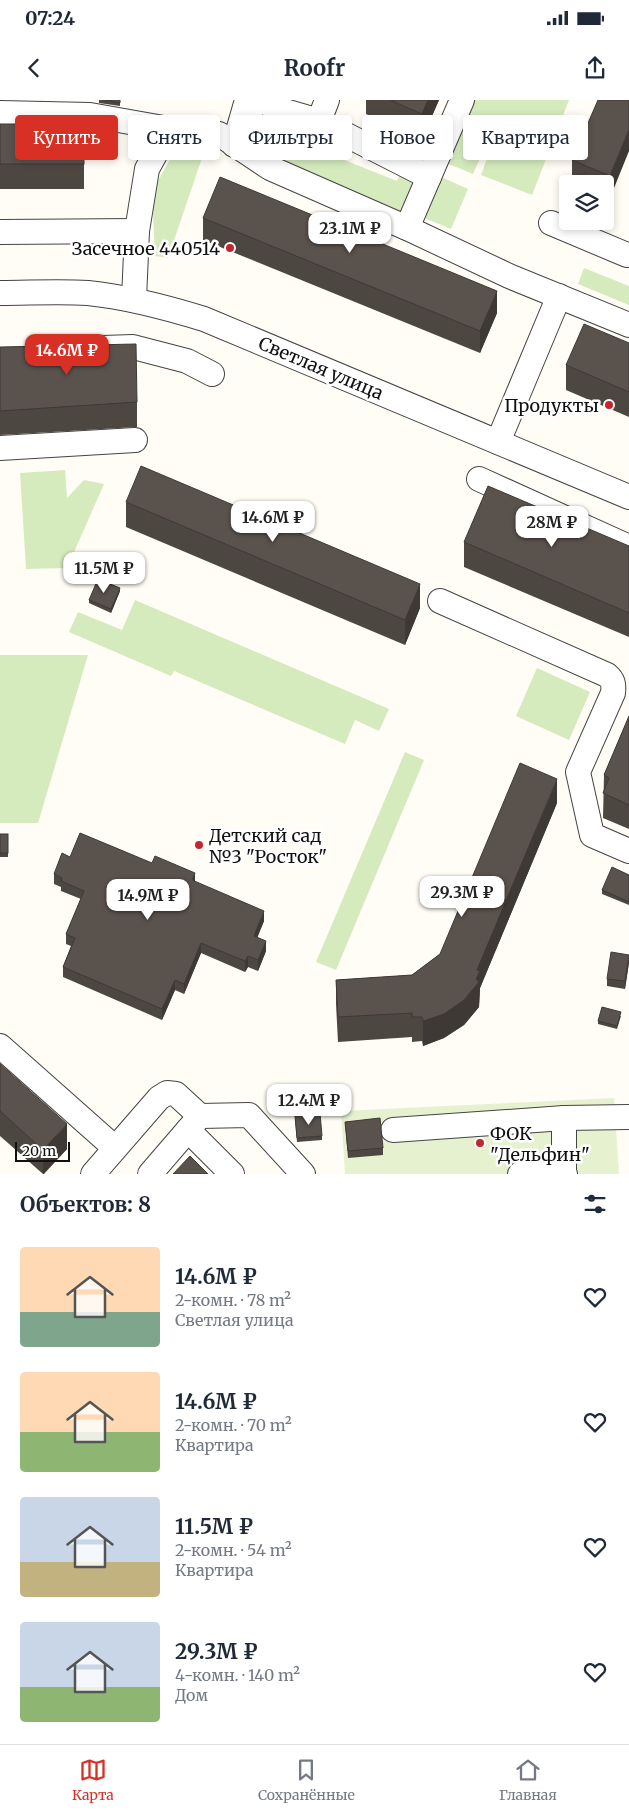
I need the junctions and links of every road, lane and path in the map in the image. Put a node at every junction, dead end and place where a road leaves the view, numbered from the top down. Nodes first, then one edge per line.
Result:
1 (462, 100) edge
2 (323, 110) edge
3 (0, 113) edge
4 (243, 115) edge
5 (128, 122) edge
6 (152, 160) edge
7 (257, 160) edge
8 (430, 177) junction
9 (551, 223) dead end
10 (407, 228) junction
11 (137, 231) junction
12 (0, 232) edge
13 (628, 254) edge
14 (0, 293) edge
15 (559, 296) junction
16 (134, 299) junction
17 (629, 325) edge
18 (86, 348) edge
19 (212, 374) dead end
20 (135, 440) dead end
21 (498, 442) junction
22 (0, 448) edge
23 (479, 479) dead end
24 (629, 497) edge
25 (629, 547) edge
26 (440, 602) dead end
27 (629, 850) edge
28 (0, 1046) edge
29 (629, 1117) edge
30 (564, 1118) junction
31 (194, 1123) junction
32 (393, 1130) dead end
33 (115, 1148) junction
34 (565, 1173) edge
35 (93, 1174) edge
36 (150, 1174) edge
37 (232, 1174) edge
38 (303, 1174) edge
39 (520, 1174) edge

1 - 8 street
2 - 4 street
2 - 8 street
3 - 5 street
6 - 11 street
7 - 10 street
8 - 10 street
9 - 13 street
10 - 15 street
11 - 12 street
11 - 16 street
14 - 16 street, Светлая улица
15 - 17 street
15 - 21 street
16 - 21 street, Светлая улица
18 - 19 street
20 - 22 street
21 - 24 street, Светлая улица
23 - 25 street
26 - 27 street
28 - 33 street
29 - 30 street
30 - 32 street
30 - 34 street
31 - 33 street
31 - 36 street
31 - 37 street
31 - 38 street
33 - 35 street
34 - 39 street

